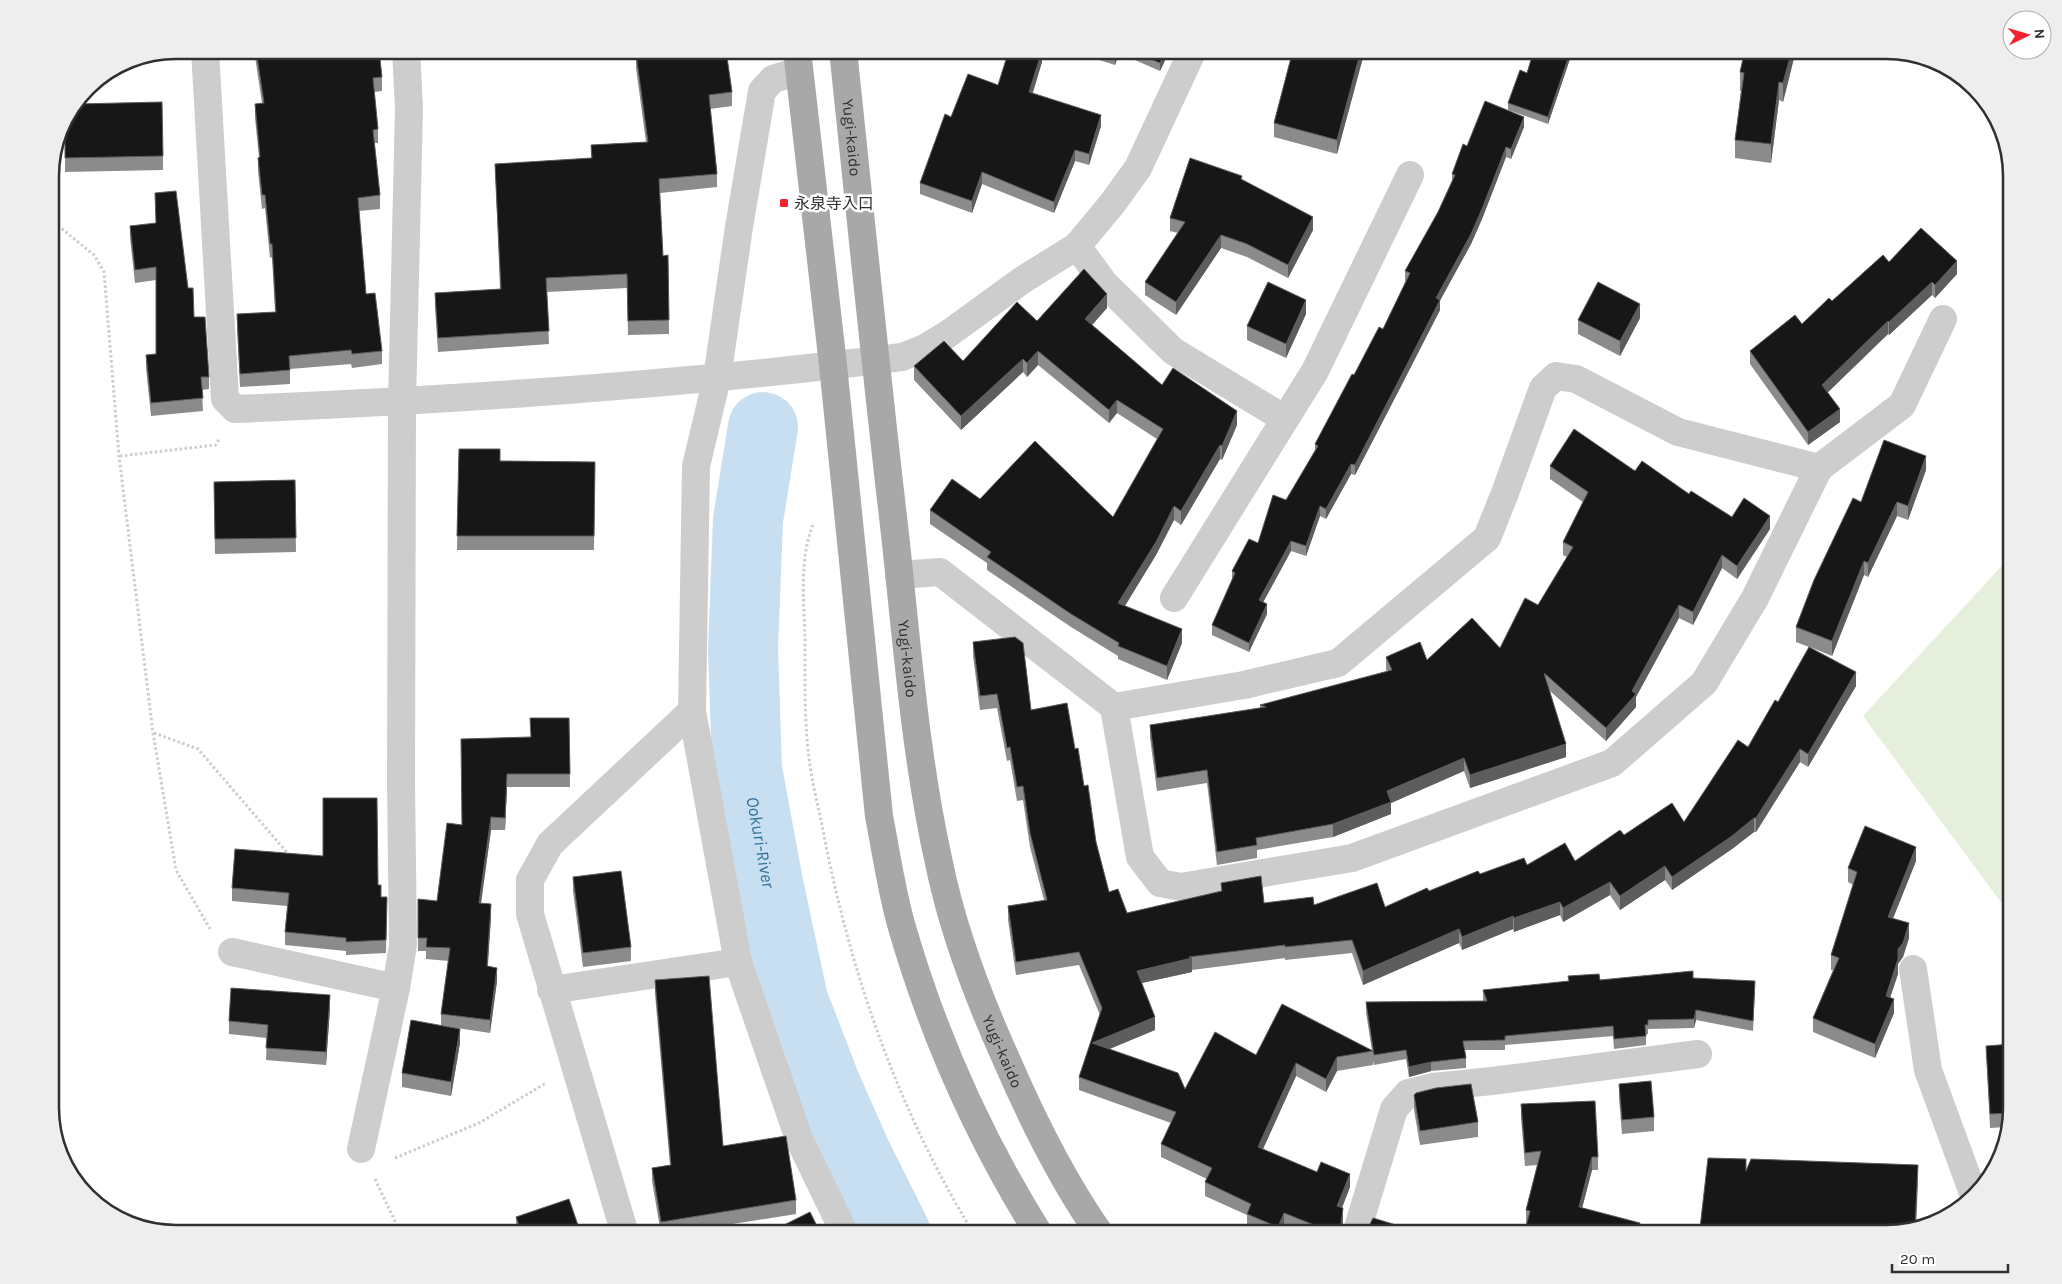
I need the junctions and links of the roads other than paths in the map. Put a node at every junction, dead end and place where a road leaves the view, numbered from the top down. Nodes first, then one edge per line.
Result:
1 (206, 59) edge
2 (406, 59) edge
3 (843, 59) edge
4 (1189, 59) edge
5 (798, 61) edge
6 (1410, 175) dead end
7 (1077, 246) junction
8 (1943, 319) dead end
9 (876, 361) junction
10 (833, 365) junction
11 (722, 377) junction
12 (402, 403) junction
13 (1285, 419) junction
14 (1818, 468) junction
15 (899, 574) junction
16 (1174, 598) dead end
17 (1114, 707) junction
18 (692, 711) junction
19 (232, 952) road end
20 (738, 962) junction
21 (1913, 970) dead end
22 (396, 988) junction
23 (551, 990) junction
24 (1698, 1054) dead end
25 (366, 1159) road end
26 (1971, 1188) edge
27 (621, 1225) edge
28 (840, 1225) edge
29 (1033, 1225) edge
30 (1094, 1225) edge
31 (1359, 1225) edge

1 - 12 street
2 - 12 street
3 - 9 main road, Yugi-kaido
4 - 7 street
5 - 10 main road
5 - 11 street
6 - 13 street
7 - 9 street
7 - 13 street
8 - 14 street
9 - 10 street
9 - 15 main road, Yugi-kaido
10 - 11 street
10 - 29 main road
11 - 12 street
11 - 18 street
12 - 22 street
13 - 16 street
14 - 17 street
14 - 17 street
15 - 17 street
15 - 30 main road, Yugi-kaido
18 - 20 street
18 - 23 street
19 - 22 street
20 - 23 street
20 - 28 street
21 - 26 street
22 - 25 street
23 - 27 street
24 - 31 street

